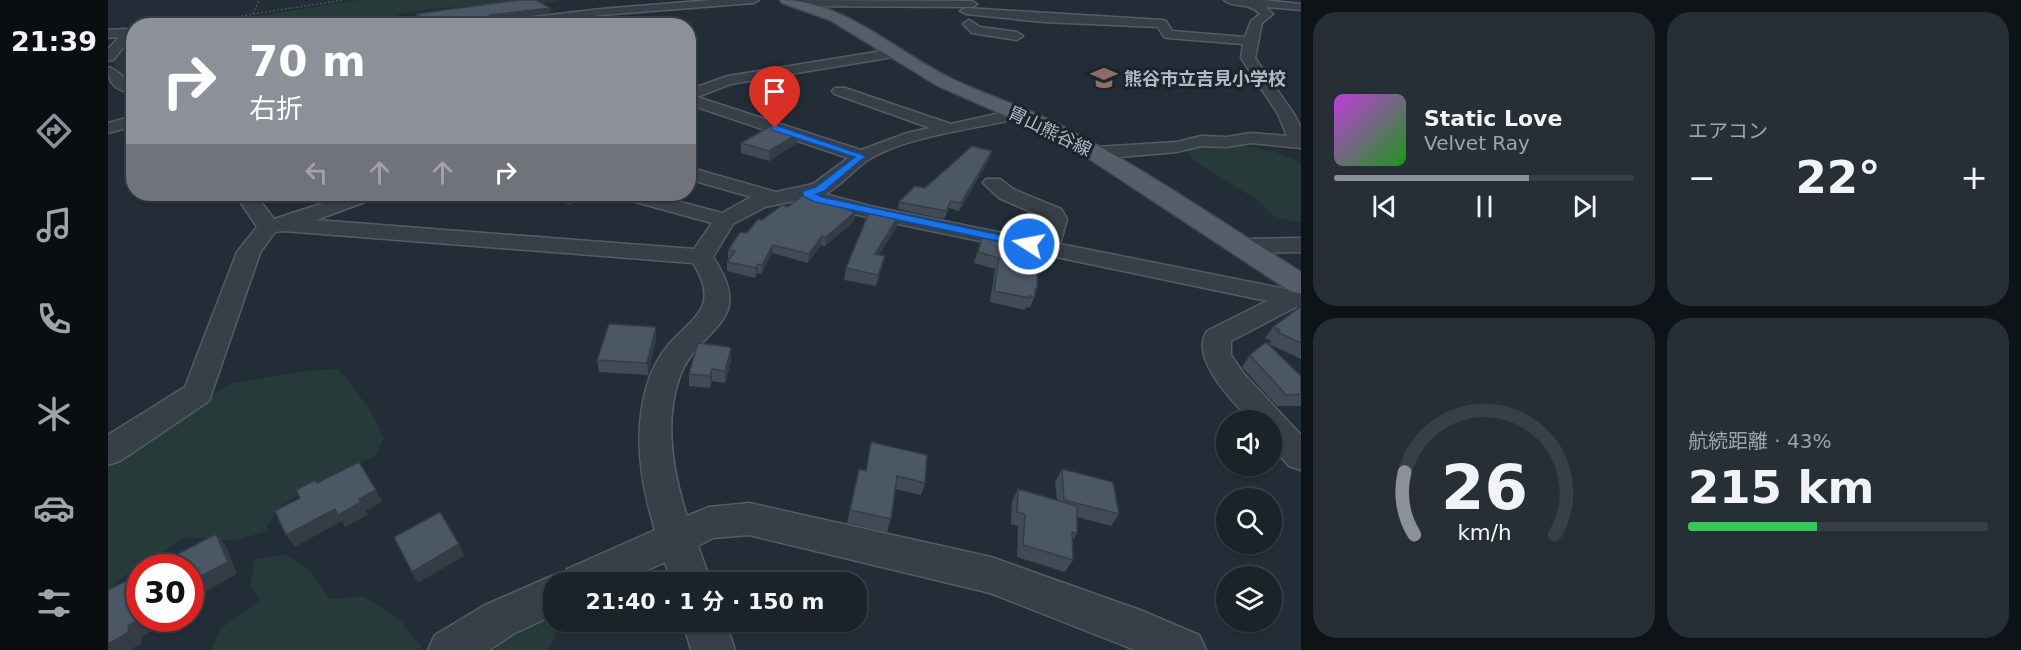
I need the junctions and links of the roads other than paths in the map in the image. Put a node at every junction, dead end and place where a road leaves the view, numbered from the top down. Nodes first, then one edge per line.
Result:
1 (754, 0) edge
2 (1229, 0) edge
3 (791, 2) edge
4 (965, 7) edge
5 (1301, 7) edge
6 (1261, 8) junction
7 (825, 13) junction
8 (1301, 13) edge
9 (552, 18) edge
10 (108, 34) edge
11 (126, 34) edge
12 (1017, 36) dead end
13 (126, 37) edge
14 (1250, 41) junction
15 (894, 53) junction
16 (108, 57) edge
17 (108, 71) edge
18 (126, 87) edge
19 (840, 91) dead end
20 (696, 92) edge
21 (696, 102) edge
22 (1018, 114) junction
23 (126, 123) edge
24 (1296, 127) edge
25 (108, 128) edge
26 (950, 129) junction
27 (1096, 153) junction
28 (862, 156) junction
29 (696, 175) edge
30 (993, 183) dead end
31 (807, 194) junction
32 (774, 198) junction
33 (252, 201) edge
34 (349, 201) edge
35 (654, 201) edge
36 (725, 220) junction
37 (276, 226) junction
38 (1301, 245) edge
39 (1240, 246) junction
40 (1047, 248) junction
41 (701, 256) junction
42 (1298, 295) edge
43 (1259, 410) edge
44 (1282, 435) edge
45 (108, 452) edge
46 (1301, 457) edge
47 (677, 539) junction
48 (603, 572) edge
49 (688, 572) edge
50 (543, 599) edge
51 (707, 632) edge
52 (450, 650) edge
53 (713, 650) edge
54 (1184, 650) edge

1 - 9 street
2 - 6 street
3 - 4 street
3 - 7 main road, 胄山熊谷線
4 - 7 street
4 - 12 street
4 - 14 street
5 - 6 street
6 - 8 street
6 - 14 street
7 - 15 main road, 胄山熊谷線
10 - 11 street
13 - 16 street
14 - 24 street
15 - 20 street
15 - 22 main road, 胄山熊谷線
17 - 18 street
19 - 26 street
21 - 28 street
22 - 26 street
22 - 27 main road, 胄山熊谷線
23 - 25 street
24 - 27 street
26 - 28 street
27 - 39 main road, 胄山熊谷線
28 - 31 street
29 - 32 street
30 - 40 street
31 - 32 street
31 - 40 street
32 - 36 street
33 - 37 street
34 - 37 street
35 - 36 street
36 - 41 street
37 - 41 street
37 - 45 street
38 - 39 street
39 - 42 main road, 胄山熊谷線
40 - 42 street
41 - 47 street
42 - 43 street
44 - 46 street
47 - 48 street
47 - 49 street
47 - 54 street
50 - 52 street
51 - 53 street

